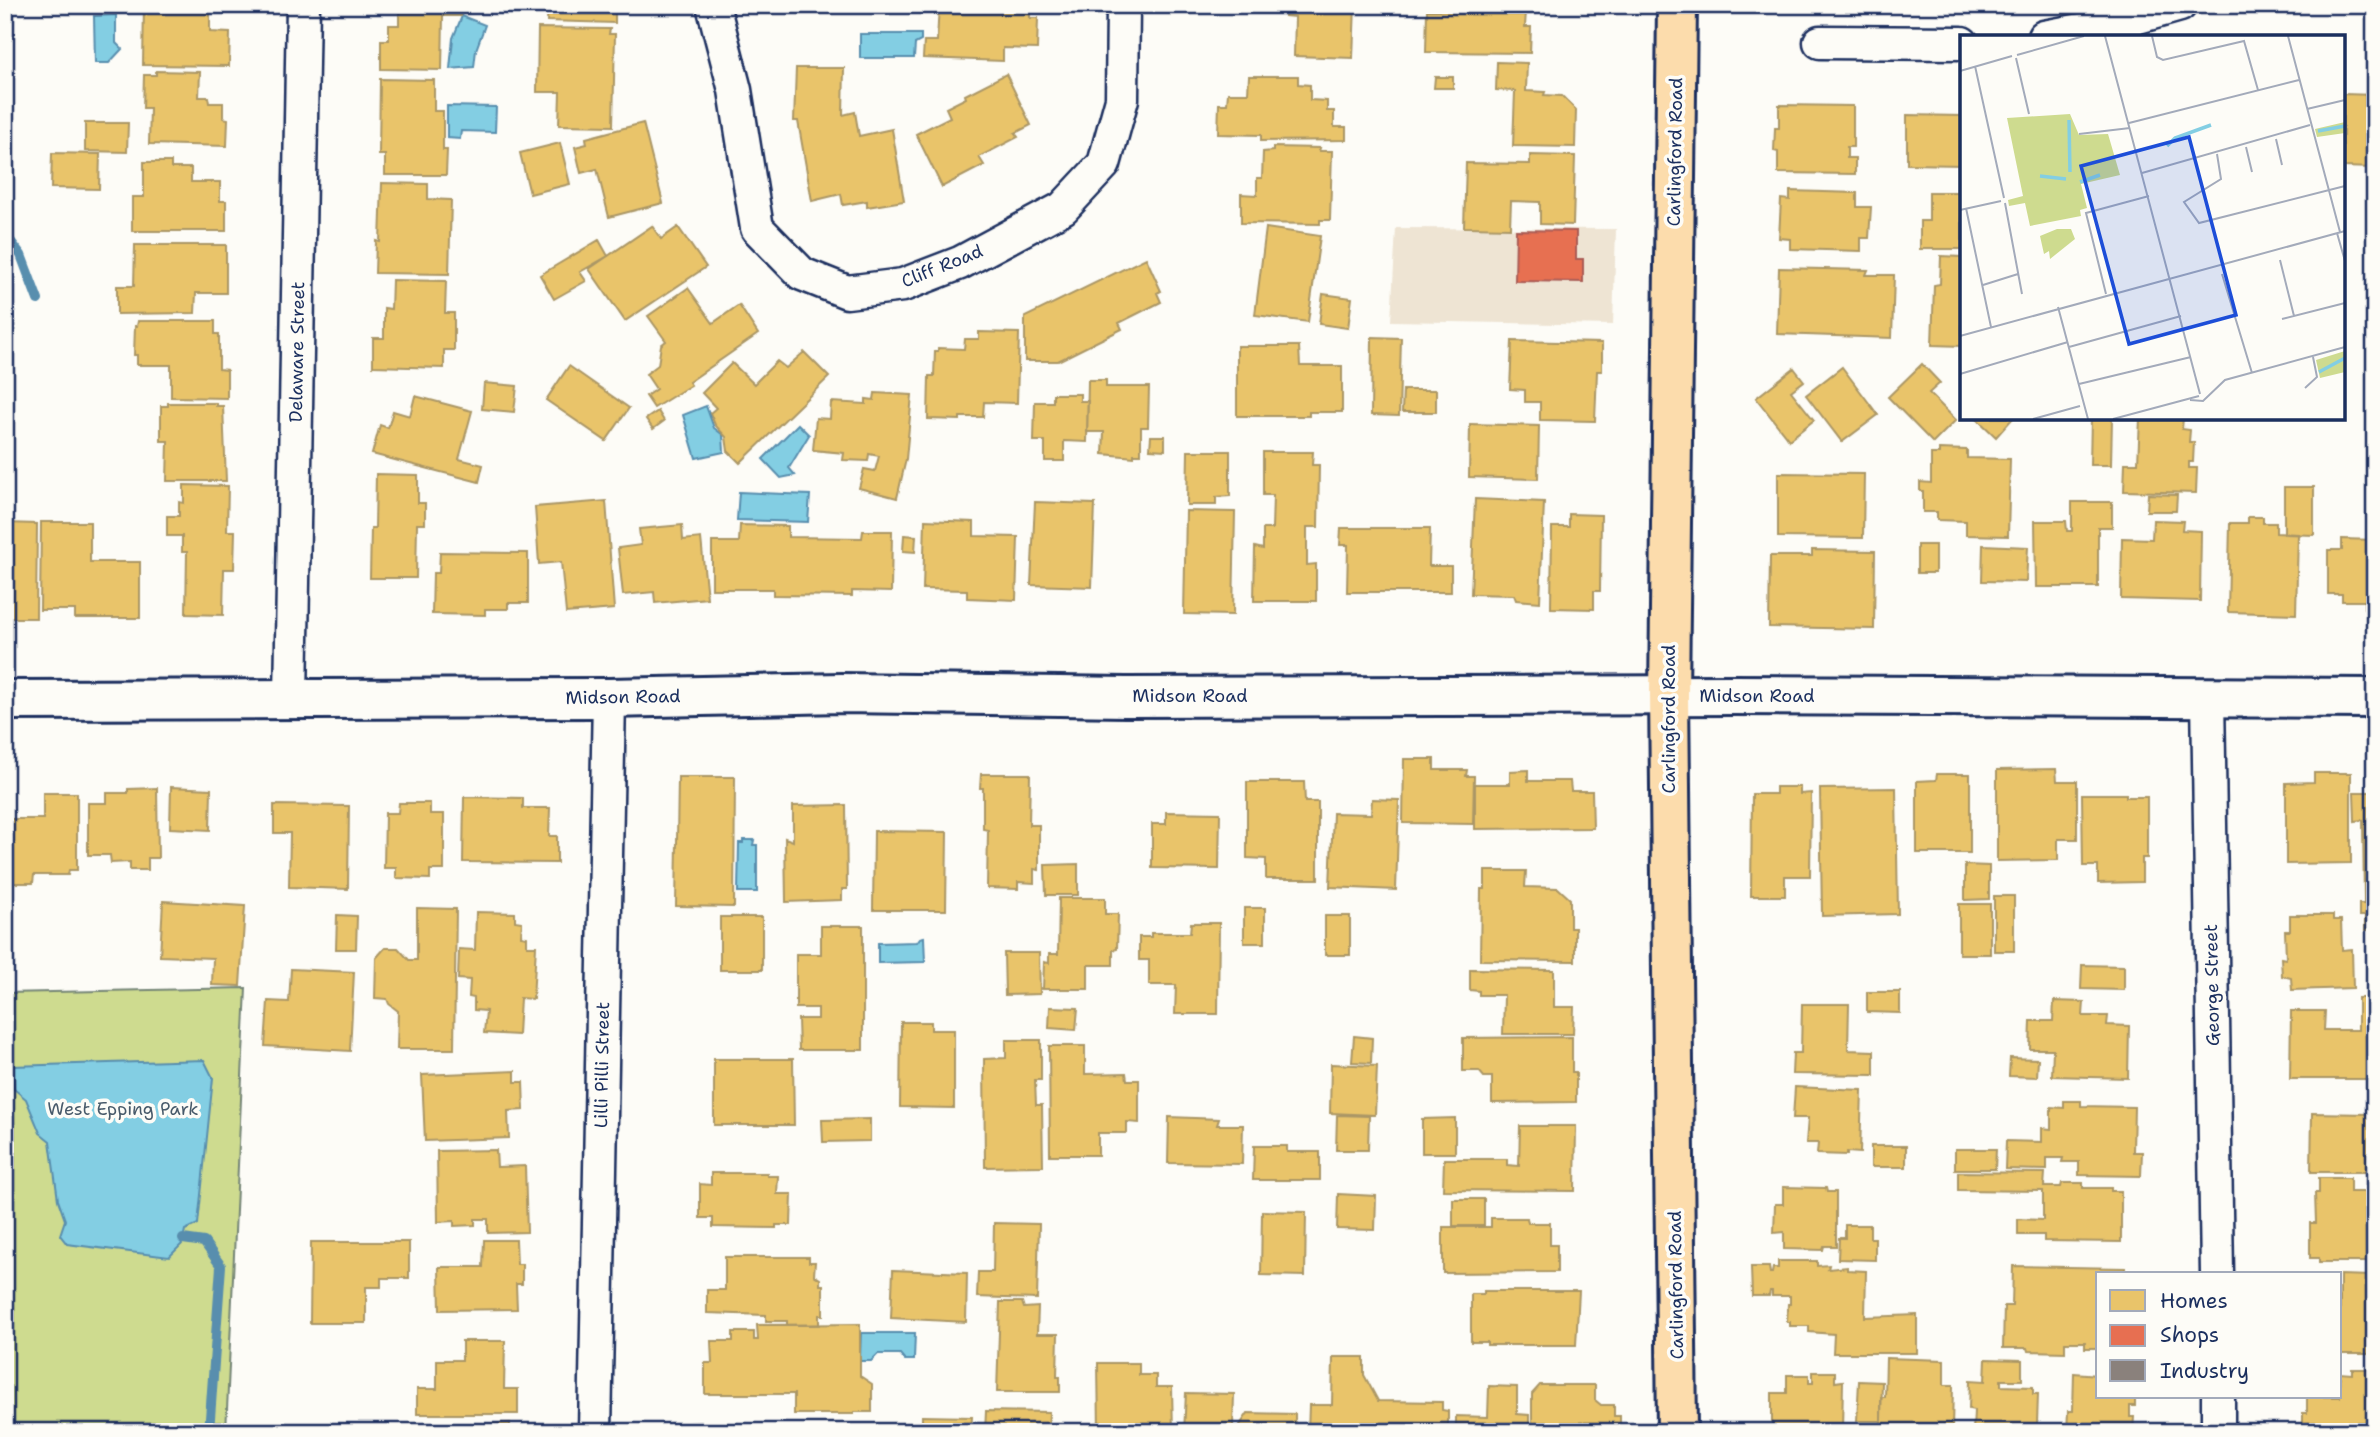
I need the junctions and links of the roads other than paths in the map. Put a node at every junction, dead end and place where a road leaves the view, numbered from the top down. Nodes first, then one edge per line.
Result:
1 (303, 5) edge
2 (713, 5) edge
3 (1123, 5) edge
4 (1676, 5) edge
5 (2180, 5) edge
6 (2055, 35) edge
7 (1820, 42) dead end
8 (1960, 43) edge
9 (1669, 695) junction
10 (2208, 696) junction
11 (291, 698) junction
12 (609, 698) junction
13 (2375, 698) edge
14 (5, 700) edge
15 (2217, 1272) edge
16 (2218, 1398) edge
17 (596, 1432) edge
18 (1677, 1432) edge
19 (2218, 1432) edge

1 - 11 street, Delaware Street
2 - 3 street, Cliff Road
4 - 9 main road, Carlingford Road
5 - 6 street
7 - 8 street
9 - 10 street, Midson Road
9 - 12 street, Midson Road
9 - 18 main road, Carlingford Road
10 - 13 street, Midson Road
10 - 15 street, George Street
11 - 12 street, Midson Road
11 - 14 street, Midson Road
12 - 17 street, Lilli Pilli Street
16 - 19 street

